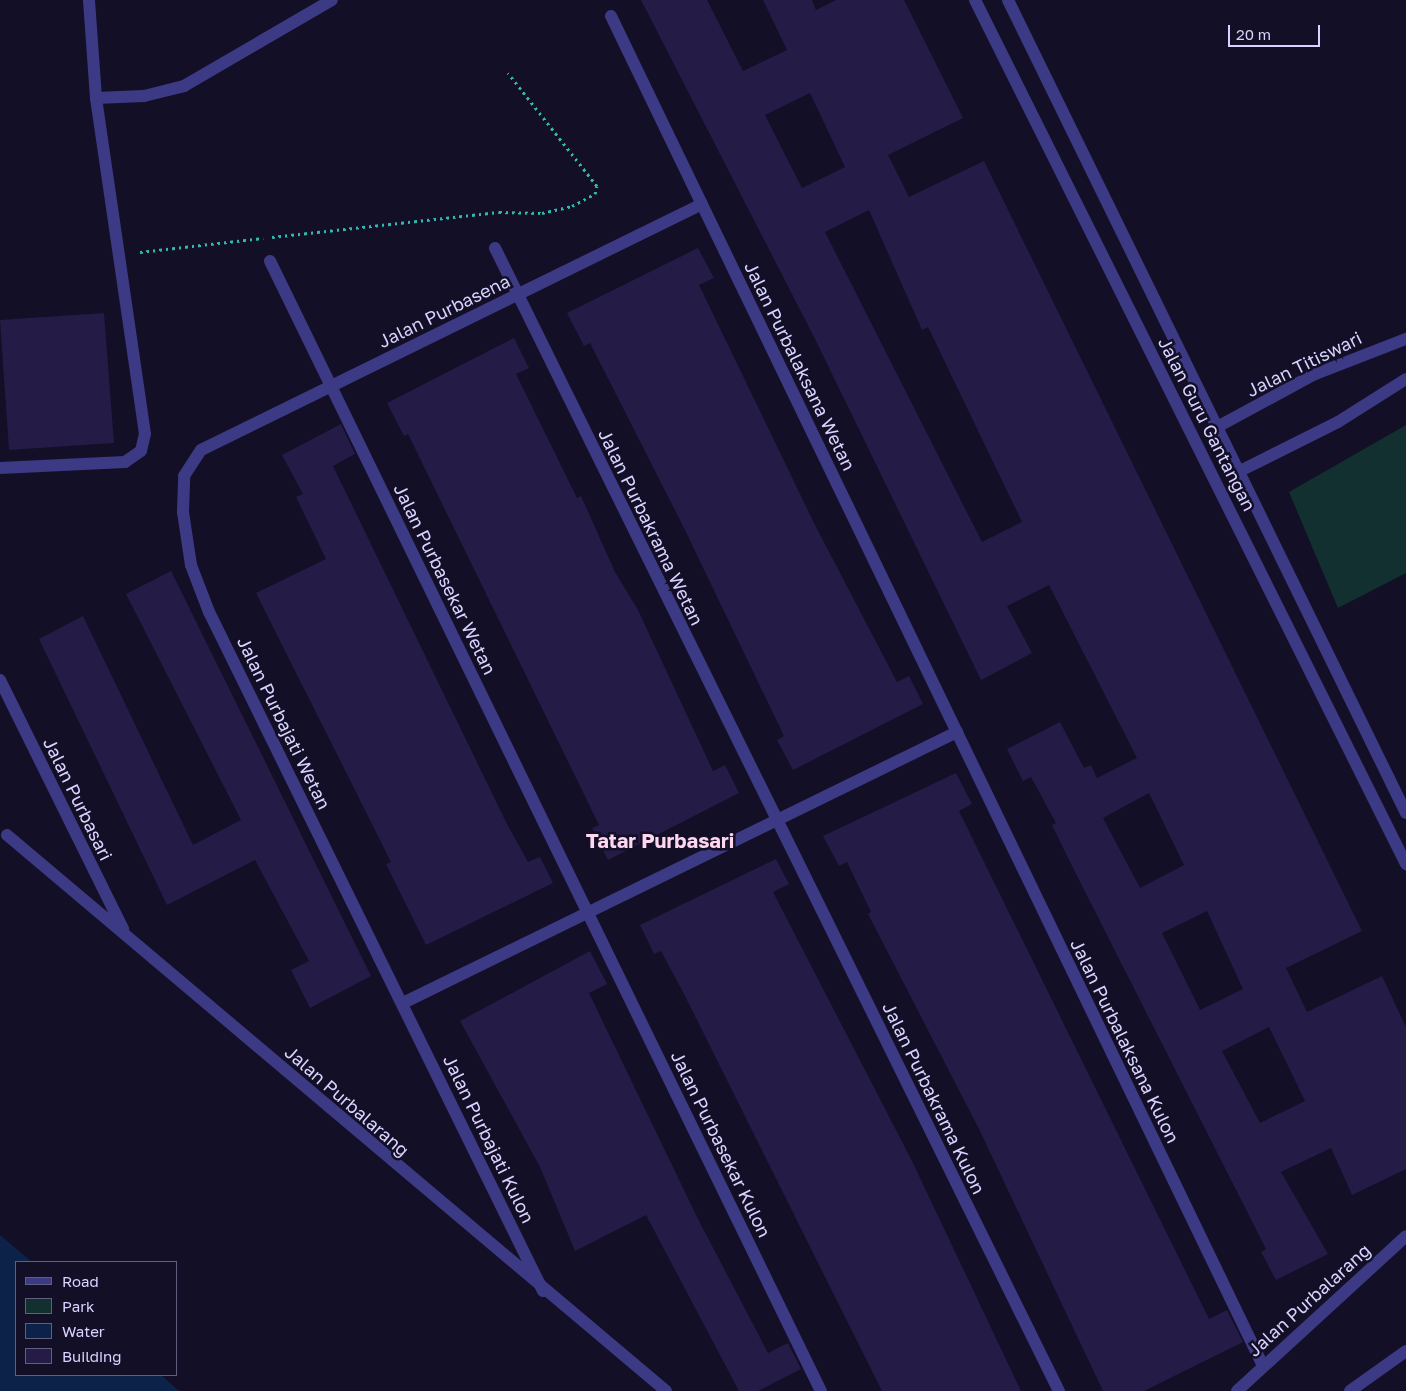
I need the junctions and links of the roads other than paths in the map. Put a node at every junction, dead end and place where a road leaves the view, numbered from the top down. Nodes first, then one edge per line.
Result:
1 (89, 0) edge
2 (332, 0) edge
3 (975, 0) edge
4 (1008, 0) edge
5 (611, 16) dead end
6 (96, 98) junction
7 (702, 204) junction
8 (495, 248) dead end
9 (270, 261) dead end
10 (518, 295) junction
11 (1406, 340) edge
12 (1406, 379) edge
13 (331, 386) junction
14 (1220, 426) junction
15 (201, 450) joint
16 (0, 468) edge
17 (1242, 470) junction
18 (0, 680) edge
19 (957, 732) junction
20 (1406, 813) edge
21 (777, 820) junction
22 (7, 835) dead end
23 (1406, 864) edge
24 (588, 912) junction
25 (125, 934) junction
26 (403, 1003) junction
27 (1406, 1236) edge
28 (543, 1291) junction
29 (1406, 1351) edge
30 (1262, 1364) junction
31 (666, 1391) edge
32 (822, 1391) edge
33 (1059, 1391) edge
34 (1237, 1391) edge
35 (1350, 1391) edge

1 - 6 street
2 - 6 street
3 - 23 street, Jalan Guru Gantangan
4 - 14 street, Jalan Guru Gantangan
5 - 7 street, Jalan Purbalaksana Wetan
6 - 16 street
7 - 10 street, Jalan Purbasena
7 - 19 street, Jalan Purbalaksana Wetan
8 - 10 street, Jalan Purbakrama Wetan
9 - 13 street, Jalan Purbasekar Wetan
10 - 13 street, Jalan Purbasena
10 - 21 street, Jalan Purbakrama Wetan
11 - 14 street, Jalan Titiswari
12 - 17 street
13 - 15 street, Jalan Purbasena
13 - 24 street, Jalan Purbasekar Wetan
14 - 17 street, Jalan Guru Gantangan
15 - 26 street, Jalan Purbajati Wetan
17 - 20 street, Jalan Guru Gantangan
18 - 25 street, Jalan Purbasari
19 - 21 street
19 - 30 street, Jalan Purbalaksana Kulon
21 - 24 street
21 - 33 street, Jalan Purbakrama Kulon
22 - 25 street, Jalan Purbalarang
24 - 26 street
24 - 32 street, Jalan Purbasekar Kulon
25 - 28 street, Jalan Purbalarang
26 - 28 street, Jalan Purbajati Kulon
27 - 30 street, Jalan Purbalarang
28 - 31 street, Jalan Purbalarang
29 - 35 street
30 - 34 street, Jalan Purbalarang

